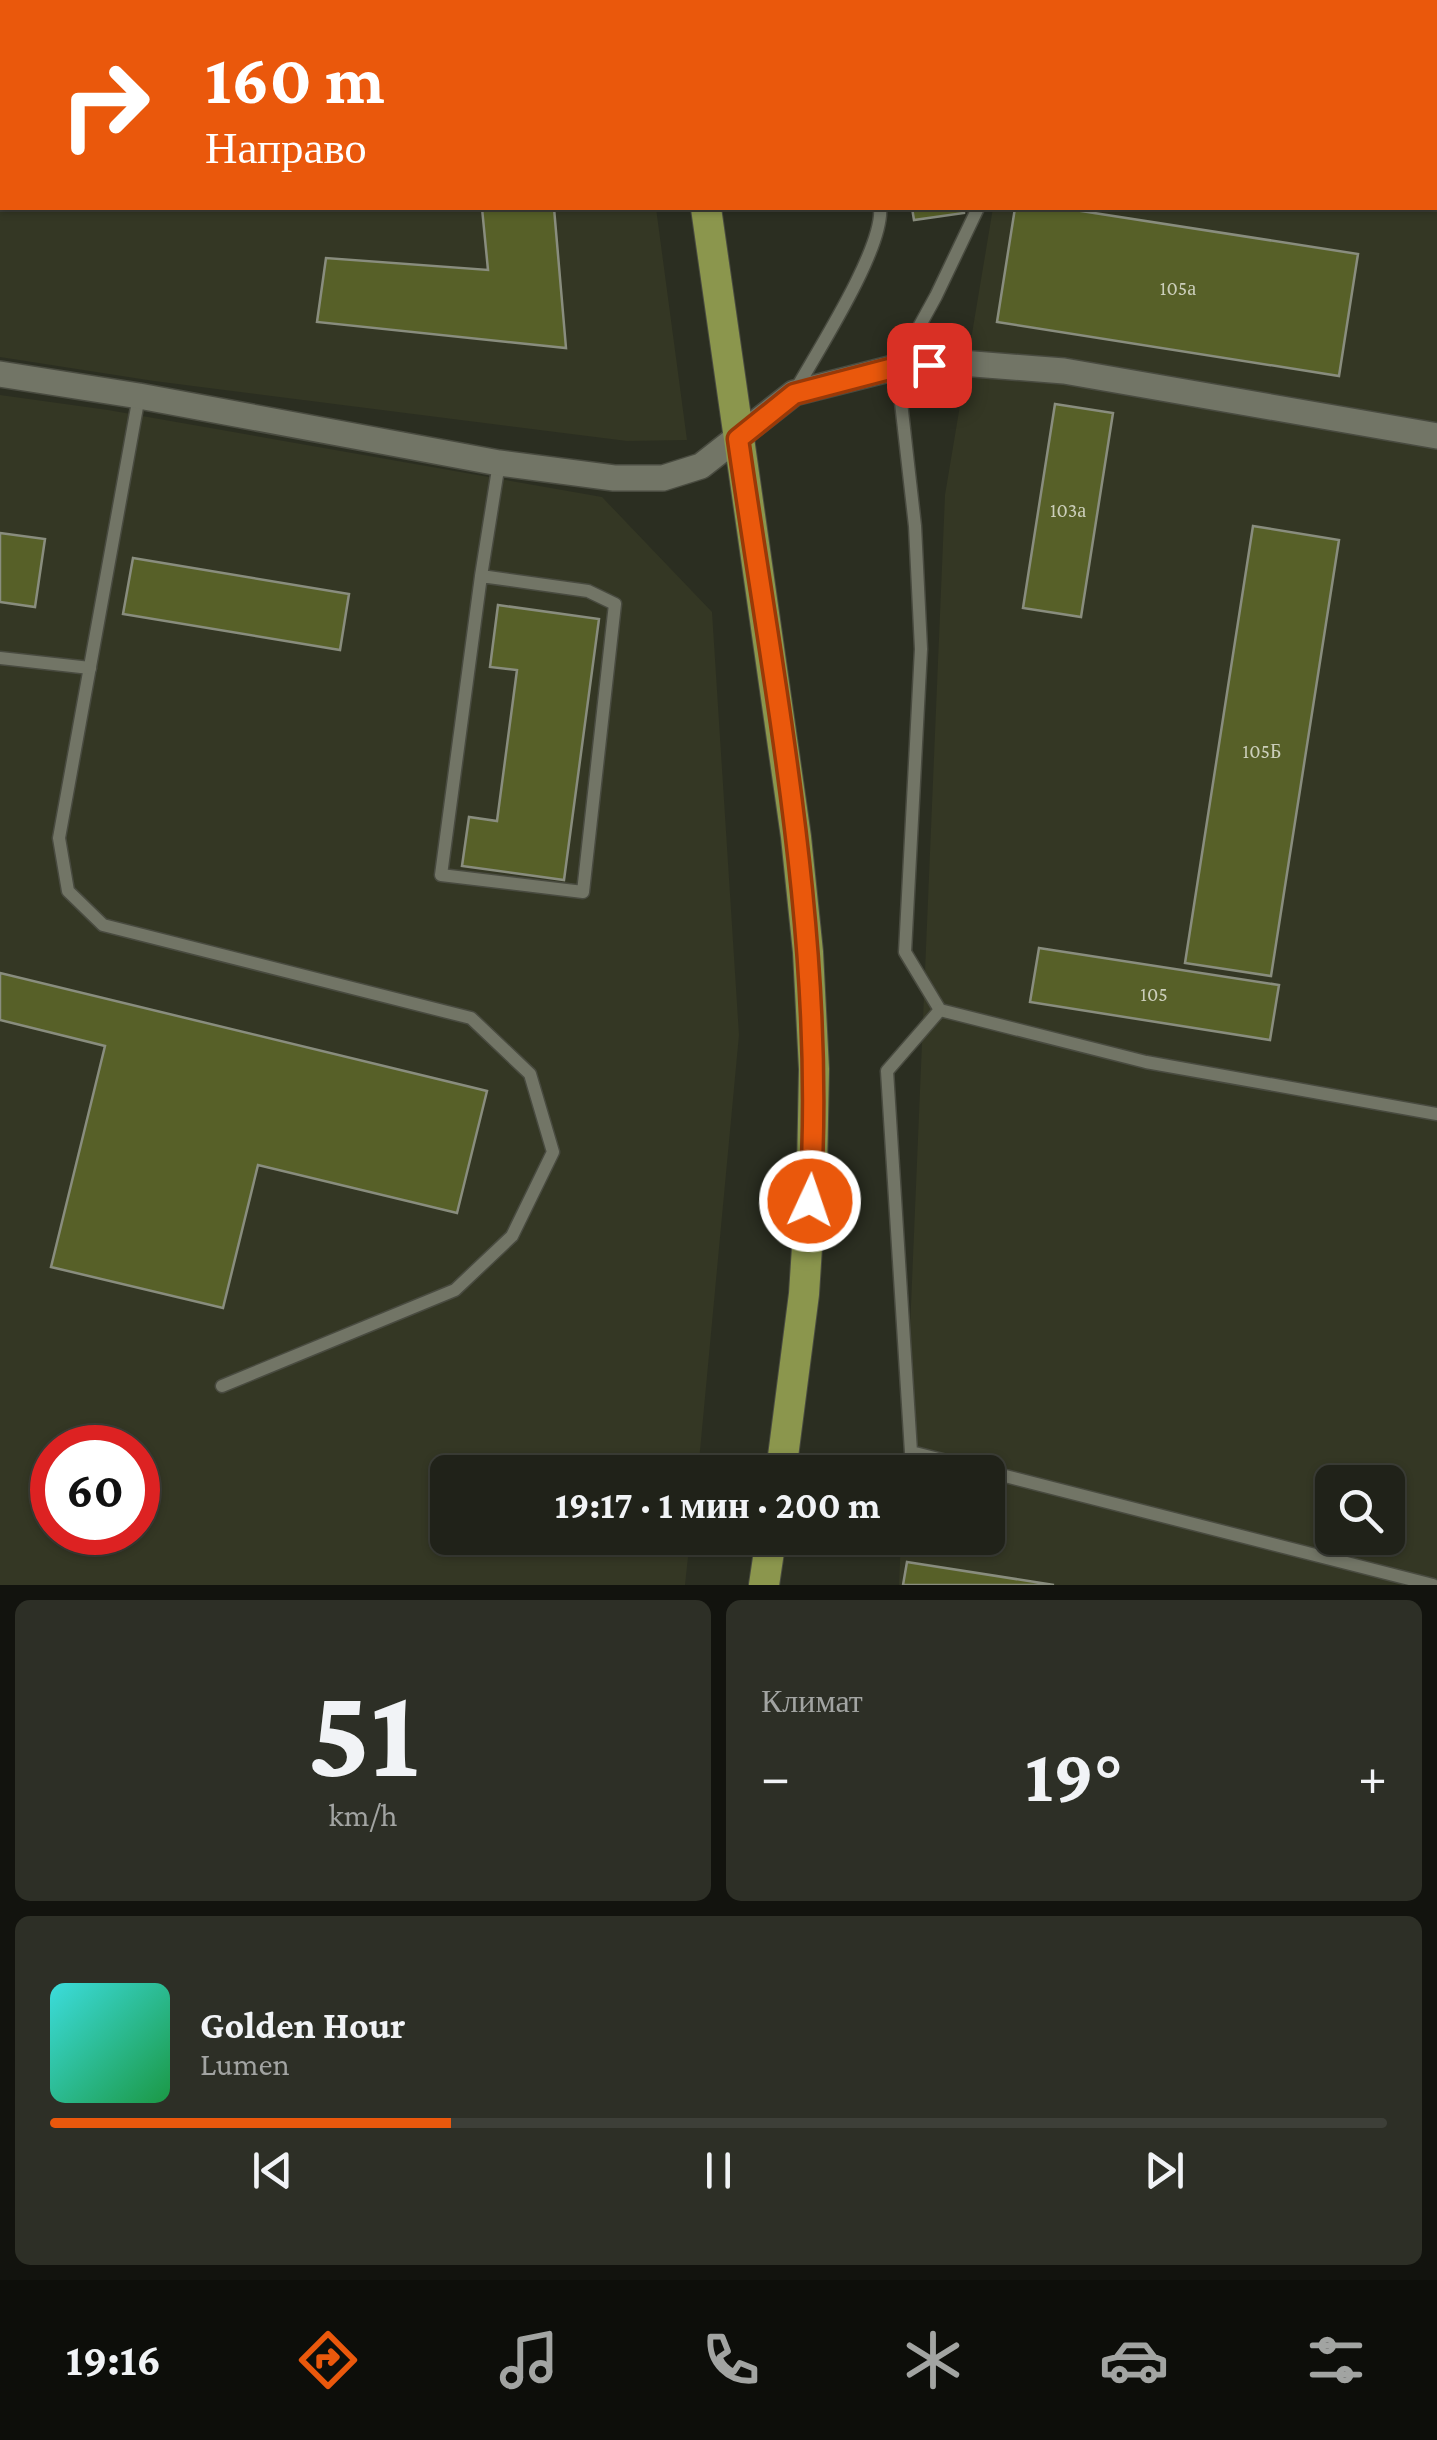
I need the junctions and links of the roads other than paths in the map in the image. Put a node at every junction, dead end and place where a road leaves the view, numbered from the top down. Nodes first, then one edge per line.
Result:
1 (706, 210) edge
2 (880, 210) edge
3 (977, 210) edge
4 (897, 367) junction
5 (0, 374) edge
6 (794, 394) junction
7 (139, 396) junction
8 (1437, 436) edge
9 (738, 439) junction
10 (500, 463) junction
11 (481, 576) junction
12 (0, 658) edge
13 (90, 668) junction
14 (940, 1010) junction
15 (1437, 1114) edge
16 (222, 1386) dead end
17 (783, 1455) edge
18 (768, 1555) edge
19 (764, 1585) edge
20 (1433, 1585) edge

1 - 9 main road
2 - 6 lane
3 - 4 lane
4 - 6 street
4 - 8 street
4 - 14 lane
5 - 7 street
6 - 9 street
7 - 10 street
7 - 13 lane
9 - 10 street
9 - 17 main road
10 - 11 lane
11 - 11 lane
12 - 13 lane
13 - 16 lane
14 - 15 lane
14 - 20 lane
18 - 19 main road

